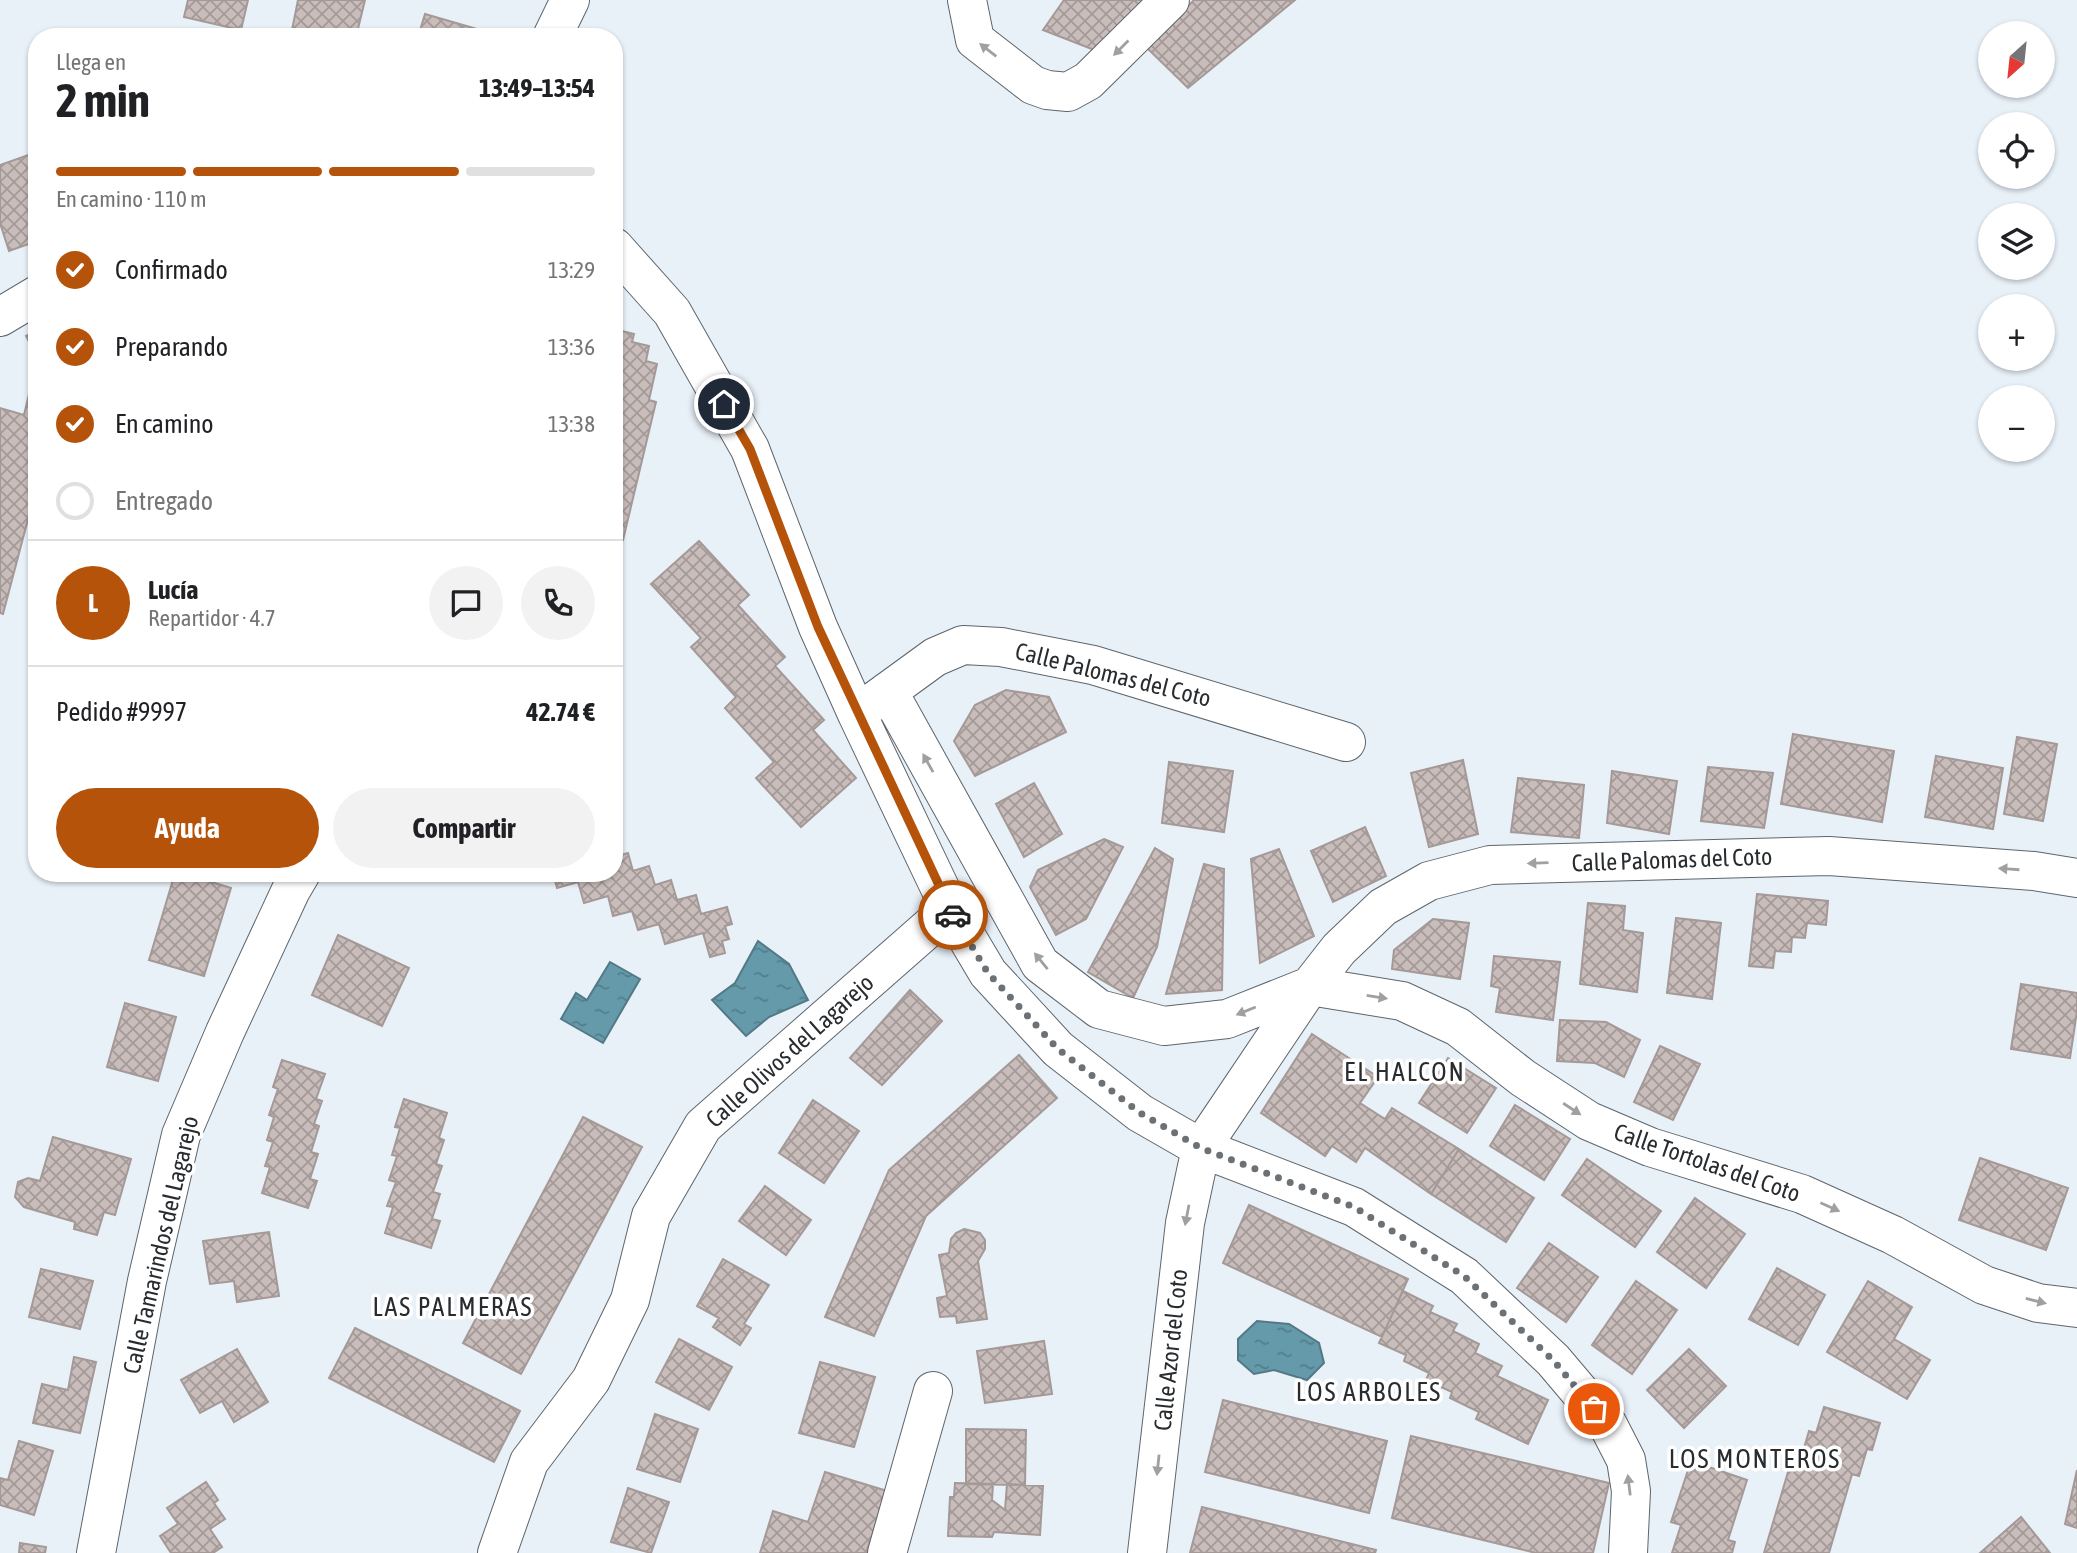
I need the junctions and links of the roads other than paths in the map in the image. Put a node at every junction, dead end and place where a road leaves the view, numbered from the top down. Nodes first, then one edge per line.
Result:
1 (570, 0) edge
2 (967, 0) edge
3 (1170, 0) edge
4 (556, 28) edge
5 (623, 257) edge
6 (28, 300) edge
7 (0, 317) edge
8 (888, 691) junction
9 (857, 714) junction
10 (1346, 743) dead end
11 (2077, 878) edge
12 (296, 882) edge
13 (950, 909) junction
14 (1310, 986) junction
15 (1201, 1148) junction
16 (2077, 1308) edge
17 (933, 1391) dead end
18 (96, 1553) edge
19 (497, 1553) edge
20 (887, 1553) edge
21 (1147, 1553) edge
22 (1628, 1553) edge

1 - 4 street
3 -> 2 street
5 - 9 street
6 - 7 street
8 - 9 street, Calle Palomas del Coto
8 - 10 street, Calle Palomas del Coto
14 -> 8 street
9 - 13 street
11 -> 14 street, Calle Palomas del Coto
12 - 18 street, Calle Tamarindos del Lagarejo
13 - 15 street
13 - 19 street, Calle Olivos del Lagarejo
14 - 15 street, Calle Palomas del Coto
14 -> 16 street, Calle Tortolas del Coto
15 -> 21 street, Calle Azor del Coto
22 -> 15 street
17 - 20 street

